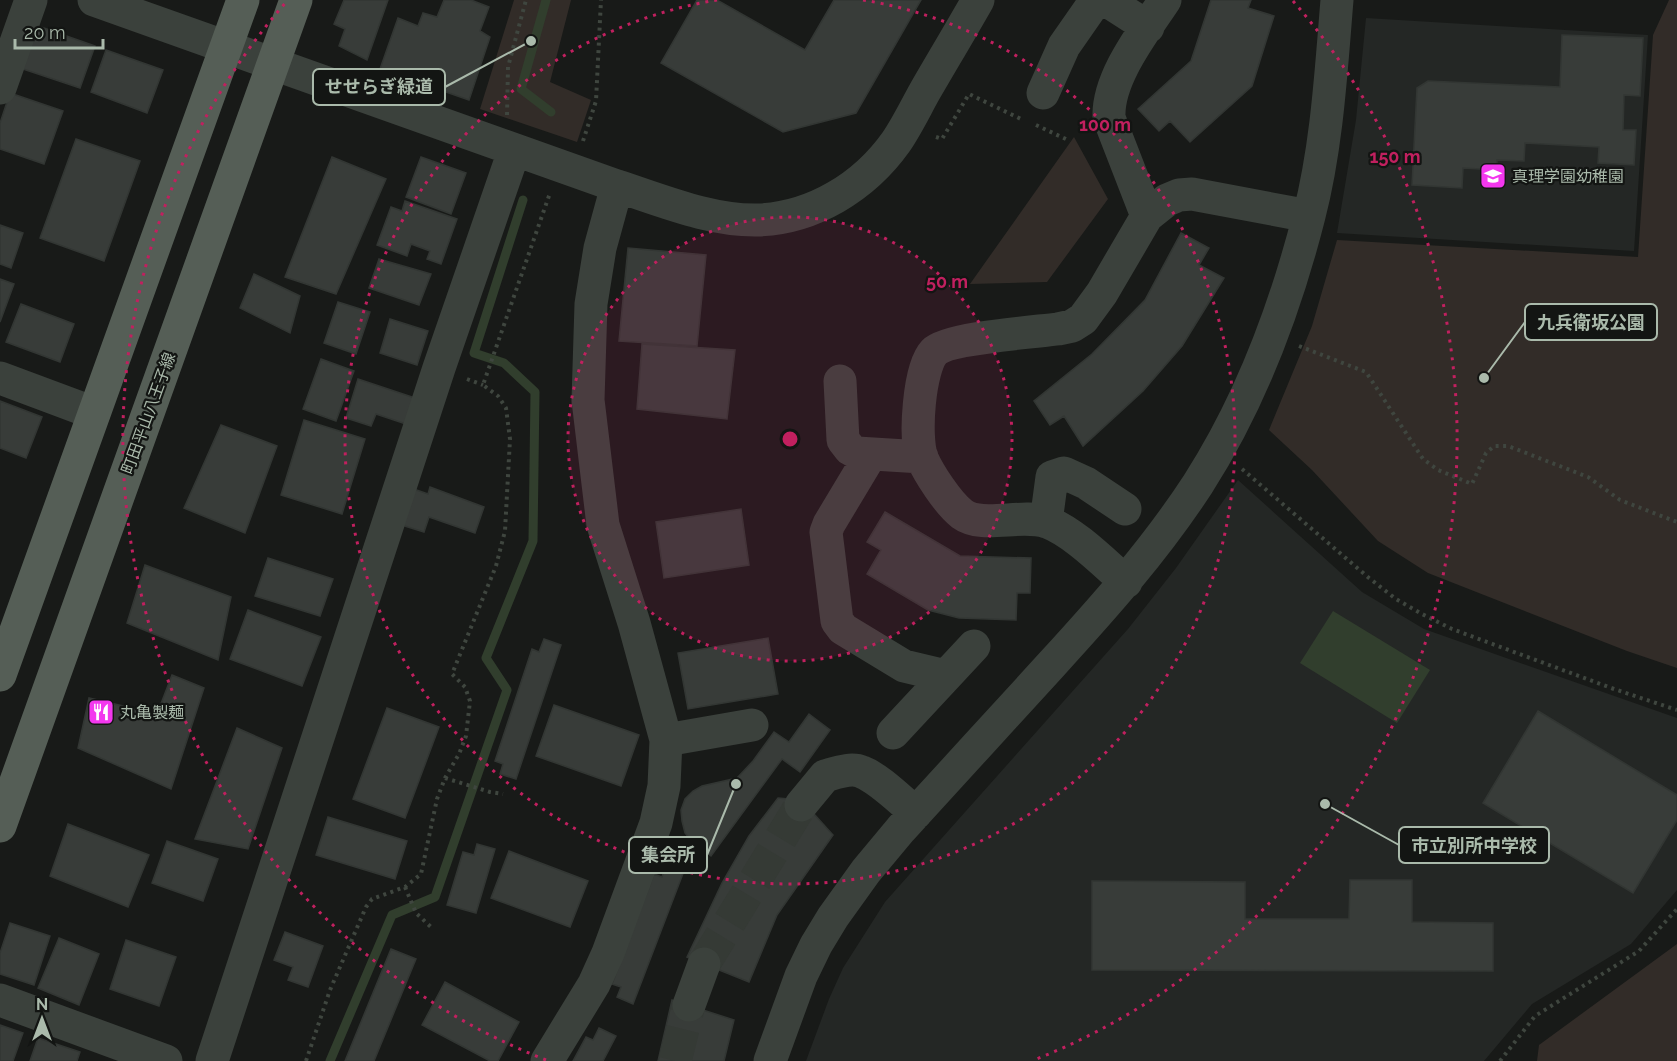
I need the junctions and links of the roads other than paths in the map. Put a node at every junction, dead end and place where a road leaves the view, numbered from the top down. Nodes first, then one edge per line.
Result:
1 (31, 0) edge
2 (94, 0) edge
3 (243, 0) edge
4 (296, 0) edge
5 (978, 0) edge
6 (1096, 0) edge
7 (1106, 0) edge
8 (1165, 0) edge
9 (1337, 0) edge
10 (1148, 27) junction
11 (226, 47) junction
12 (274, 64) junction
13 (0, 88) edge
14 (1043, 93) dead end
15 (511, 136) junction
16 (616, 186) junction
17 (1147, 216) junction
18 (1309, 216) junction
19 (0, 378) edge
20 (840, 381) dead end
21 (94, 413) junction
22 (871, 454) junction
23 (922, 457) junction
24 (1125, 509) dead end
25 (1046, 522) junction
26 (1126, 582) junction
27 (974, 646) dead end
28 (0, 675) edge
29 (946, 676) junction
30 (752, 725) dead end
31 (893, 733) dead end
32 (666, 740) junction
33 (801, 805) tunnel mouth
34 (916, 813) junction
35 (0, 826) edge
36 (704, 964) tunnel mouth
37 (0, 1000) edge
38 (689, 1005) tunnel mouth
39 (166, 1061) edge
40 (212, 1061) edge
41 (547, 1061) edge
42 (770, 1061) edge

1 - 13 street
2 - 11 street
3 - 11 main road
4 - 12 main road, 町田平山八王子線
5 - 16 street
6 - 14 street
7 - 10 street
8 - 10 street
9 - 18 street
10 - 17 street
11 - 12 street
11 - 21 main road
12 - 15 street
12 - 35 main road, 町田平山八王子線
15 - 16 street
15 - 40 street
16 - 32 street
17 - 18 street
17 - 23 street
18 - 26 street
19 - 21 street
20 - 22 street
21 - 28 main road
22 - 23 street
22 - 29 street
23 - 25 street
24 - 25 street
25 - 26 street
26 - 34 street
27 - 29 street
29 - 31 street
30 - 32 street
32 - 41 street
33 - 34 street
34 - 42 street
36 - 38 street
37 - 39 street

